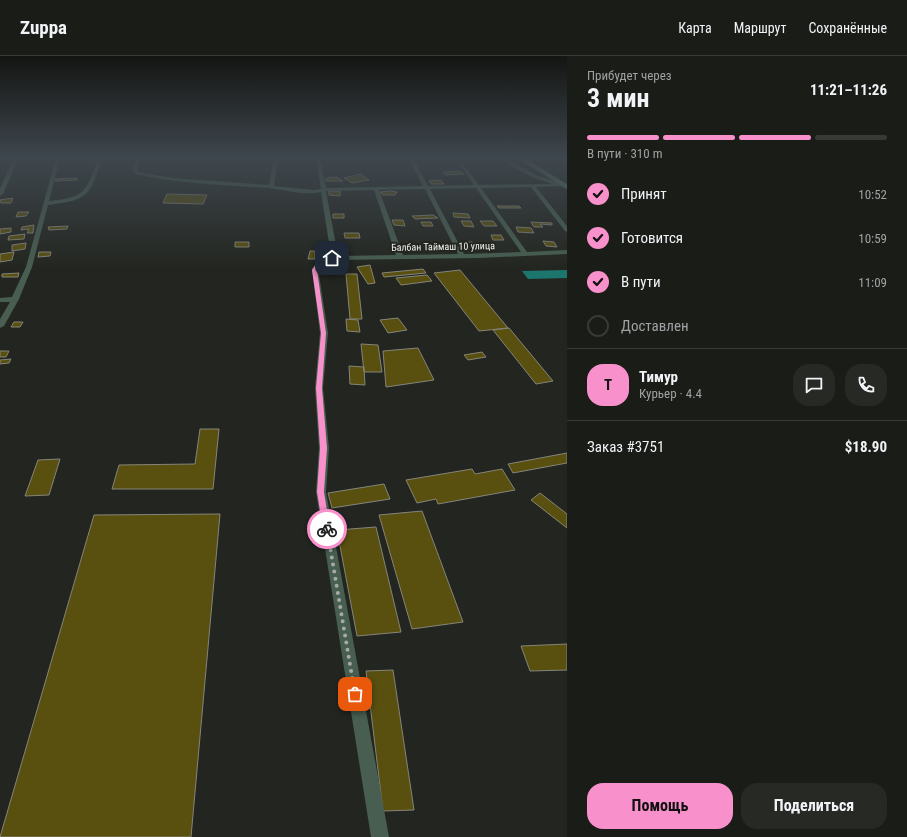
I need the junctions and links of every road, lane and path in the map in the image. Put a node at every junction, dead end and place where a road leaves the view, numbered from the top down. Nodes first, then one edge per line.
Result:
1 (49, 194) edge
2 (85, 194) edge
3 (323, 194) edge
4 (378, 194) edge
5 (430, 194) edge
6 (484, 194) edge
7 (539, 194) edge
8 (47, 203) junction
9 (567, 230) edge
10 (567, 252) edge
11 (525, 253) junction
12 (462, 256) junction
13 (400, 257) junction
14 (335, 258) junction
15 (15, 299) junction
16 (0, 300) edge
17 (0, 326) edge
18 (380, 837) edge

1 - 8 street
2 - 8 street
3 - 14 street
4 - 13 street
5 - 12 street
6 - 11 street
7 - 9 street
8 - 15 street
10 - 11 street, Балбан Таймаш 10 улица
11 - 12 street, Балбан Таймаш 10 улица
12 - 13 street, Балбан Таймаш 10 улица
13 - 14 street, Балбан Таймаш 10 улица
14 - 18 street, Балбан Таймаш 10 улица
15 - 16 street
15 - 17 street

